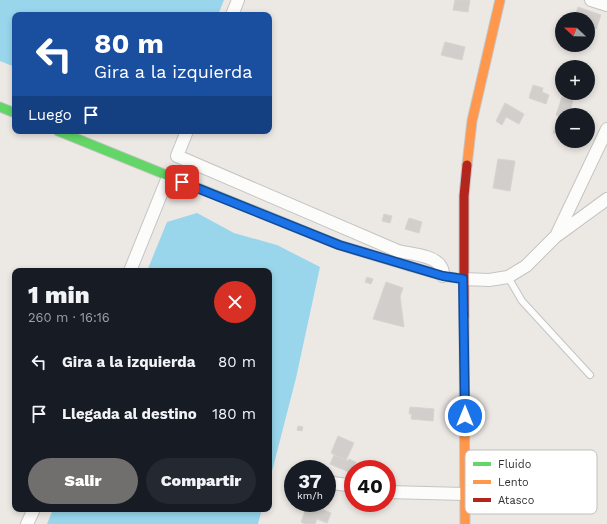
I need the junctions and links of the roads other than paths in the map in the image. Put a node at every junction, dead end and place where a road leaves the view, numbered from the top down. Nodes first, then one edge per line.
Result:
1 (238, 0) edge
2 (500, 0) edge
3 (591, 0) edge
4 (607, 5) edge
5 (233, 12) edge
6 (0, 107) edge
7 (12, 112) edge
8 (607, 129) edge
9 (65, 134) edge
10 (186, 134) edge
11 (168, 176) junction
12 (607, 199) edge
13 (555, 237) junction
14 (131, 268) edge
15 (443, 276) junction
16 (508, 278) junction
17 (463, 279) junction
18 (590, 375) dead end
19 (396, 492) edge
20 (465, 494) junction
21 (33, 512) edge
22 (28, 524) edge
23 (465, 524) edge

1 - 5 street
2 - 17 main road
3 - 4 street
6 - 7 main road
8 - 13 street
9 - 11 main road
10 - 15 street
11 - 14 street
11 - 15 main road
12 - 13 street
13 - 16 street
15 - 17 main road
16 - 17 street
16 - 18 lane
17 - 20 main road
19 - 20 street
20 - 23 main road
21 - 22 street

